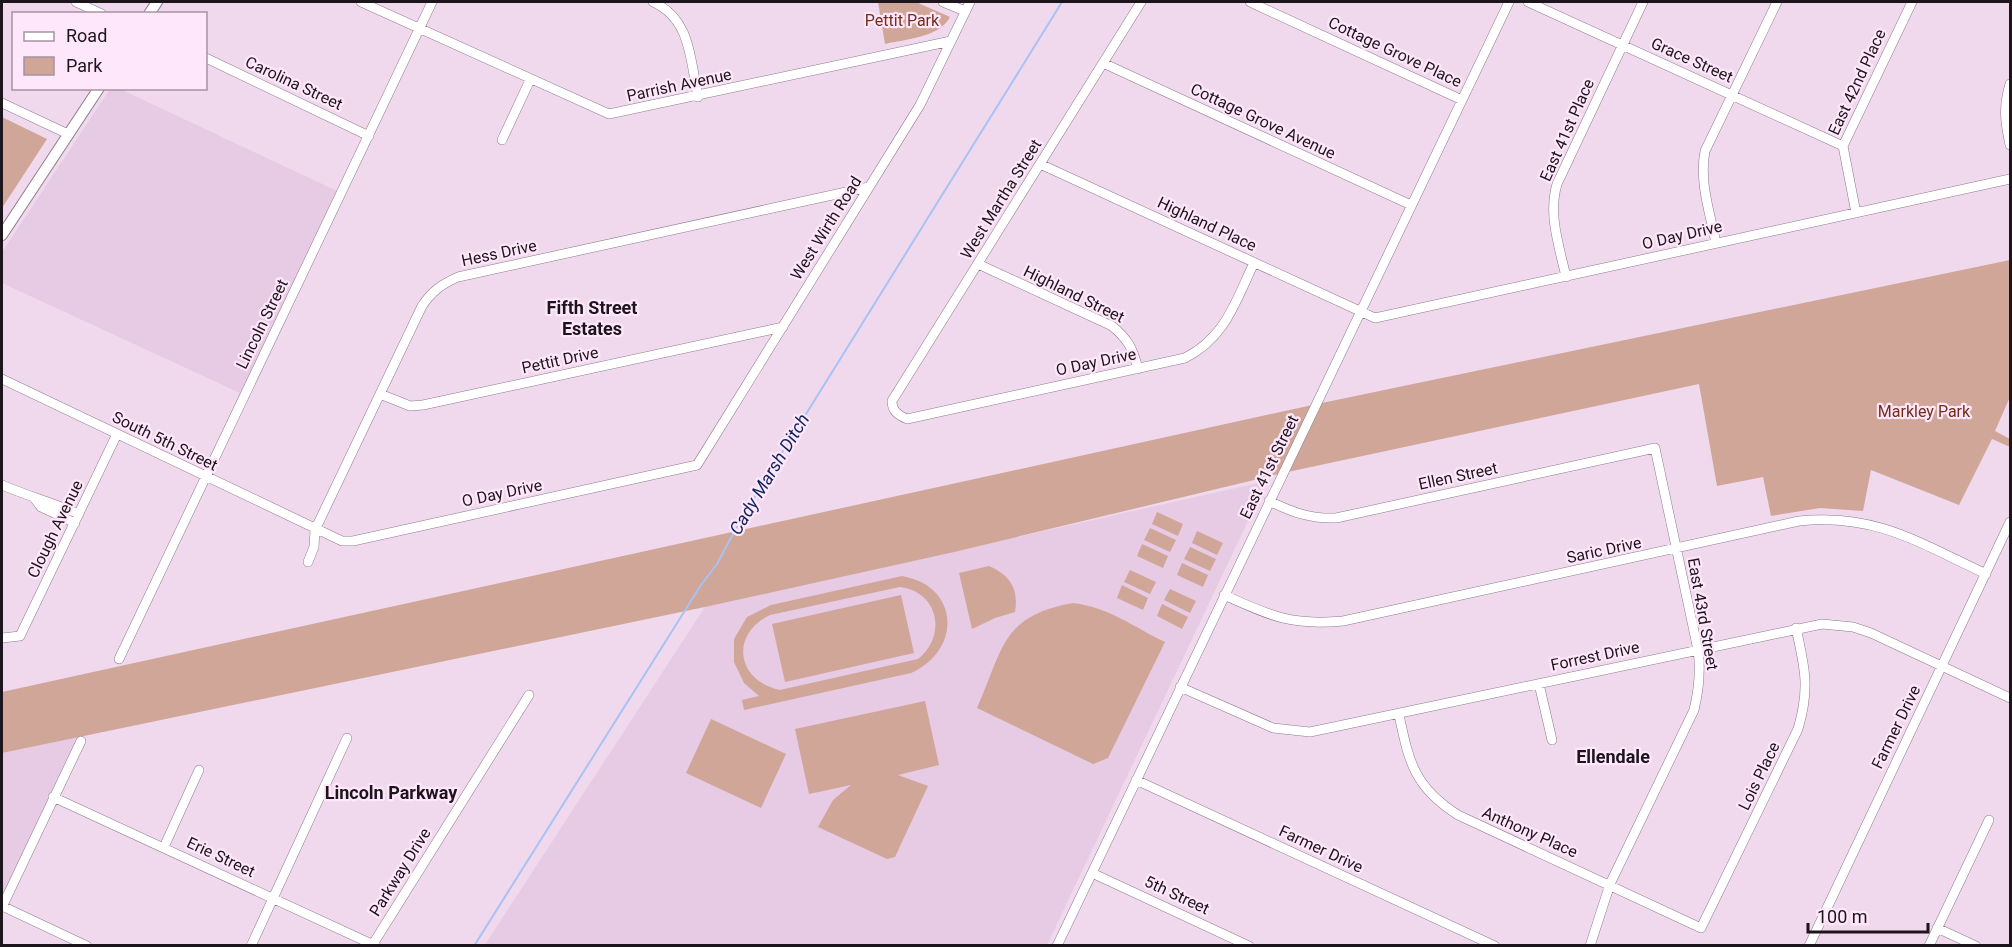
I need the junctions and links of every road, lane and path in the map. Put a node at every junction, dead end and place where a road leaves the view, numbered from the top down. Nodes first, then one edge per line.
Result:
1 (76, 2) edge
2 (361, 2) edge
3 (432, 2) edge
4 (653, 2) edge
5 (943, 2) edge
6 (970, 2) edge
7 (1141, 2) edge
8 (1250, 2) edge
9 (1509, 2) edge
10 (1528, 2) edge
11 (1642, 2) edge
12 (1777, 2) edge
13 (1912, 2) edge
14 (98, 12) edge
15 (965, 12) junction
16 (418, 28) junction
17 (951, 42) junction
18 (1622, 45) junction
19 (207, 58) edge
20 (1103, 63) junction
21 (530, 80) junction
22 (2010, 84) edge
23 (98, 90) edge
24 (1732, 95) junction
25 (698, 97) junction
26 (1462, 100) junction
27 (2, 103) edge
28 (68, 134) junction
29 (369, 136) junction
30 (502, 140) dead end
31 (2010, 145) edge
32 (1843, 146) junction
33 (1040, 164) junction
34 (2010, 179) edge
35 (869, 188) junction
36 (1411, 205) junction
37 (1856, 213) junction
38 (2, 235) edge
39 (1716, 243) junction
40 (1254, 263) junction
41 (978, 264) junction
42 (1566, 276) junction
43 (1360, 312) junction
44 (783, 327) junction
45 (1138, 369) junction
46 (2, 379) edge
47 (380, 394) junction
48 (896, 413) joint
49 (117, 434) junction
50 (1655, 448) joint
51 (697, 465) joint
52 (205, 477) junction
53 (2, 485) edge
54 (1269, 501) junction
55 (77, 519) junction
56 (2010, 522) edge
57 (315, 530) junction
58 (1677, 549) junction
59 (308, 562) dead end
60 (1986, 574) junction
61 (1224, 595) junction
62 (1796, 628) junction
63 (2, 638) edge
64 (1698, 650) junction
65 (119, 659) dead end
66 (1942, 667) junction
67 (1539, 684) junction
68 (1180, 687) junction
69 (529, 694) dead end
70 (2010, 698) edge
71 (1399, 715) junction
72 (347, 738) dead end
73 (1552, 740) dead end
74 (81, 741) dead end
75 (199, 770) dead end
76 (1136, 780) junction
77 (53, 796) junction
78 (1989, 820) dead end
79 (164, 847) junction
80 (1092, 873) junction
81 (1610, 884) junction
82 (274, 898) junction
83 (2, 906) edge
84 (1701, 928) joint
85 (1937, 928) junction
86 (87, 945) edge
87 (251, 945) edge
88 (374, 945) edge
89 (1057, 945) edge
90 (1249, 945) edge
91 (1495, 945) edge
92 (1590, 945) edge
93 (1809, 945) edge
94 (1929, 945) edge
95 (1976, 945) edge

1 - 14 street
2 - 16 street, Parrish Avenue
3 - 16 street, Lincoln Street
4 - 25 street
5 - 15 street
6 - 15 street, West Wirth Road
7 - 20 street, West Martha Street
8 - 26 street, Cottage Grove Place
9 - 26 street, East 41st Street
10 - 18 street, Grace Street
11 - 18 street, East 41st Place
12 - 24 street
13 - 32 street, East 42nd Place
15 - 17 street, West Wirth Road
16 - 21 street, Parrish Avenue
16 - 29 street, Lincoln Street
17 - 25 street, Parrish Avenue
17 - 35 street, West Wirth Road
18 - 24 street, Grace Street
18 - 42 street, East 41st Place
19 - 29 street, Carolina Street
20 - 33 street, West Martha Street
20 - 36 street, Cottage Grove Avenue
21 - 25 street, Parrish Avenue
21 - 30 street
22 - 31 street
23 - 28 main road
24 - 32 street, Grace Street
24 - 39 street
26 - 36 street, East 41st Street
27 - 28 street
28 - 38 main road
29 - 52 street, Lincoln Street
32 - 37 street, East 42nd Place
33 - 40 street, Highland Place
33 - 41 street, West Martha Street
34 - 37 street, O Day Drive
35 - 44 street, West Wirth Road
35 - 47 street, Hess Drive
36 - 43 street, East 41st Street
37 - 39 street, O Day Drive
39 - 42 street, O Day Drive
40 - 43 street, Highland Place
40 - 45 street, O Day Drive
41 - 45 street, Highland Street
41 - 48 street, West Martha Street
42 - 43 street, O Day Drive
43 - 54 street, East 41st Street
44 - 47 street, Pettit Drive
44 - 51 street, West Wirth Road
45 - 48 street, O Day Drive
46 - 49 street, South 5th Street
47 - 57 street, Hess Drive
49 - 52 street, South 5th Street
49 - 55 street, Clough Avenue
50 - 54 street, Ellen Street
50 - 58 street, East 43rd Street
51 - 57 street, O Day Drive
52 - 57 street, South 5th Street
52 - 65 street, Lincoln Street
53 - 55 street
54 - 61 street, East 41st Street
55 - 63 street, Clough Avenue
56 - 60 street, Farmer Drive
57 - 59 street, Hess Drive
58 - 60 street, Saric Drive
58 - 61 street, Saric Drive
58 - 64 street, East 43rd Street
60 - 66 street, Farmer Drive
61 - 68 street, East 41st Street
62 - 64 street, Forrest Drive
62 - 66 street, Forrest Drive
62 - 84 street, Lois Place
64 - 67 street, Forrest Drive
64 - 81 street, East 43rd Street
66 - 70 street, Forrest Drive
66 - 93 street, Farmer Drive
67 - 71 street, Forrest Drive
67 - 73 street
68 - 71 street, Forrest Drive
68 - 76 street, East 41st Street
69 - 88 street, Parkway Drive
71 - 81 street, Anthony Place
72 - 82 street
74 - 77 street
75 - 79 street
76 - 80 street, East 41st Street
76 - 91 street, Farmer Drive
77 - 79 street, Erie Street
77 - 83 street
78 - 85 street
79 - 82 street, Erie Street
80 - 89 street, East 41st Street
80 - 90 street, 5th Street
81 - 84 street, Anthony Place
81 - 92 street, East 43rd Street
82 - 87 street
82 - 88 street, Erie Street
83 - 86 street
85 - 94 street
85 - 95 street

